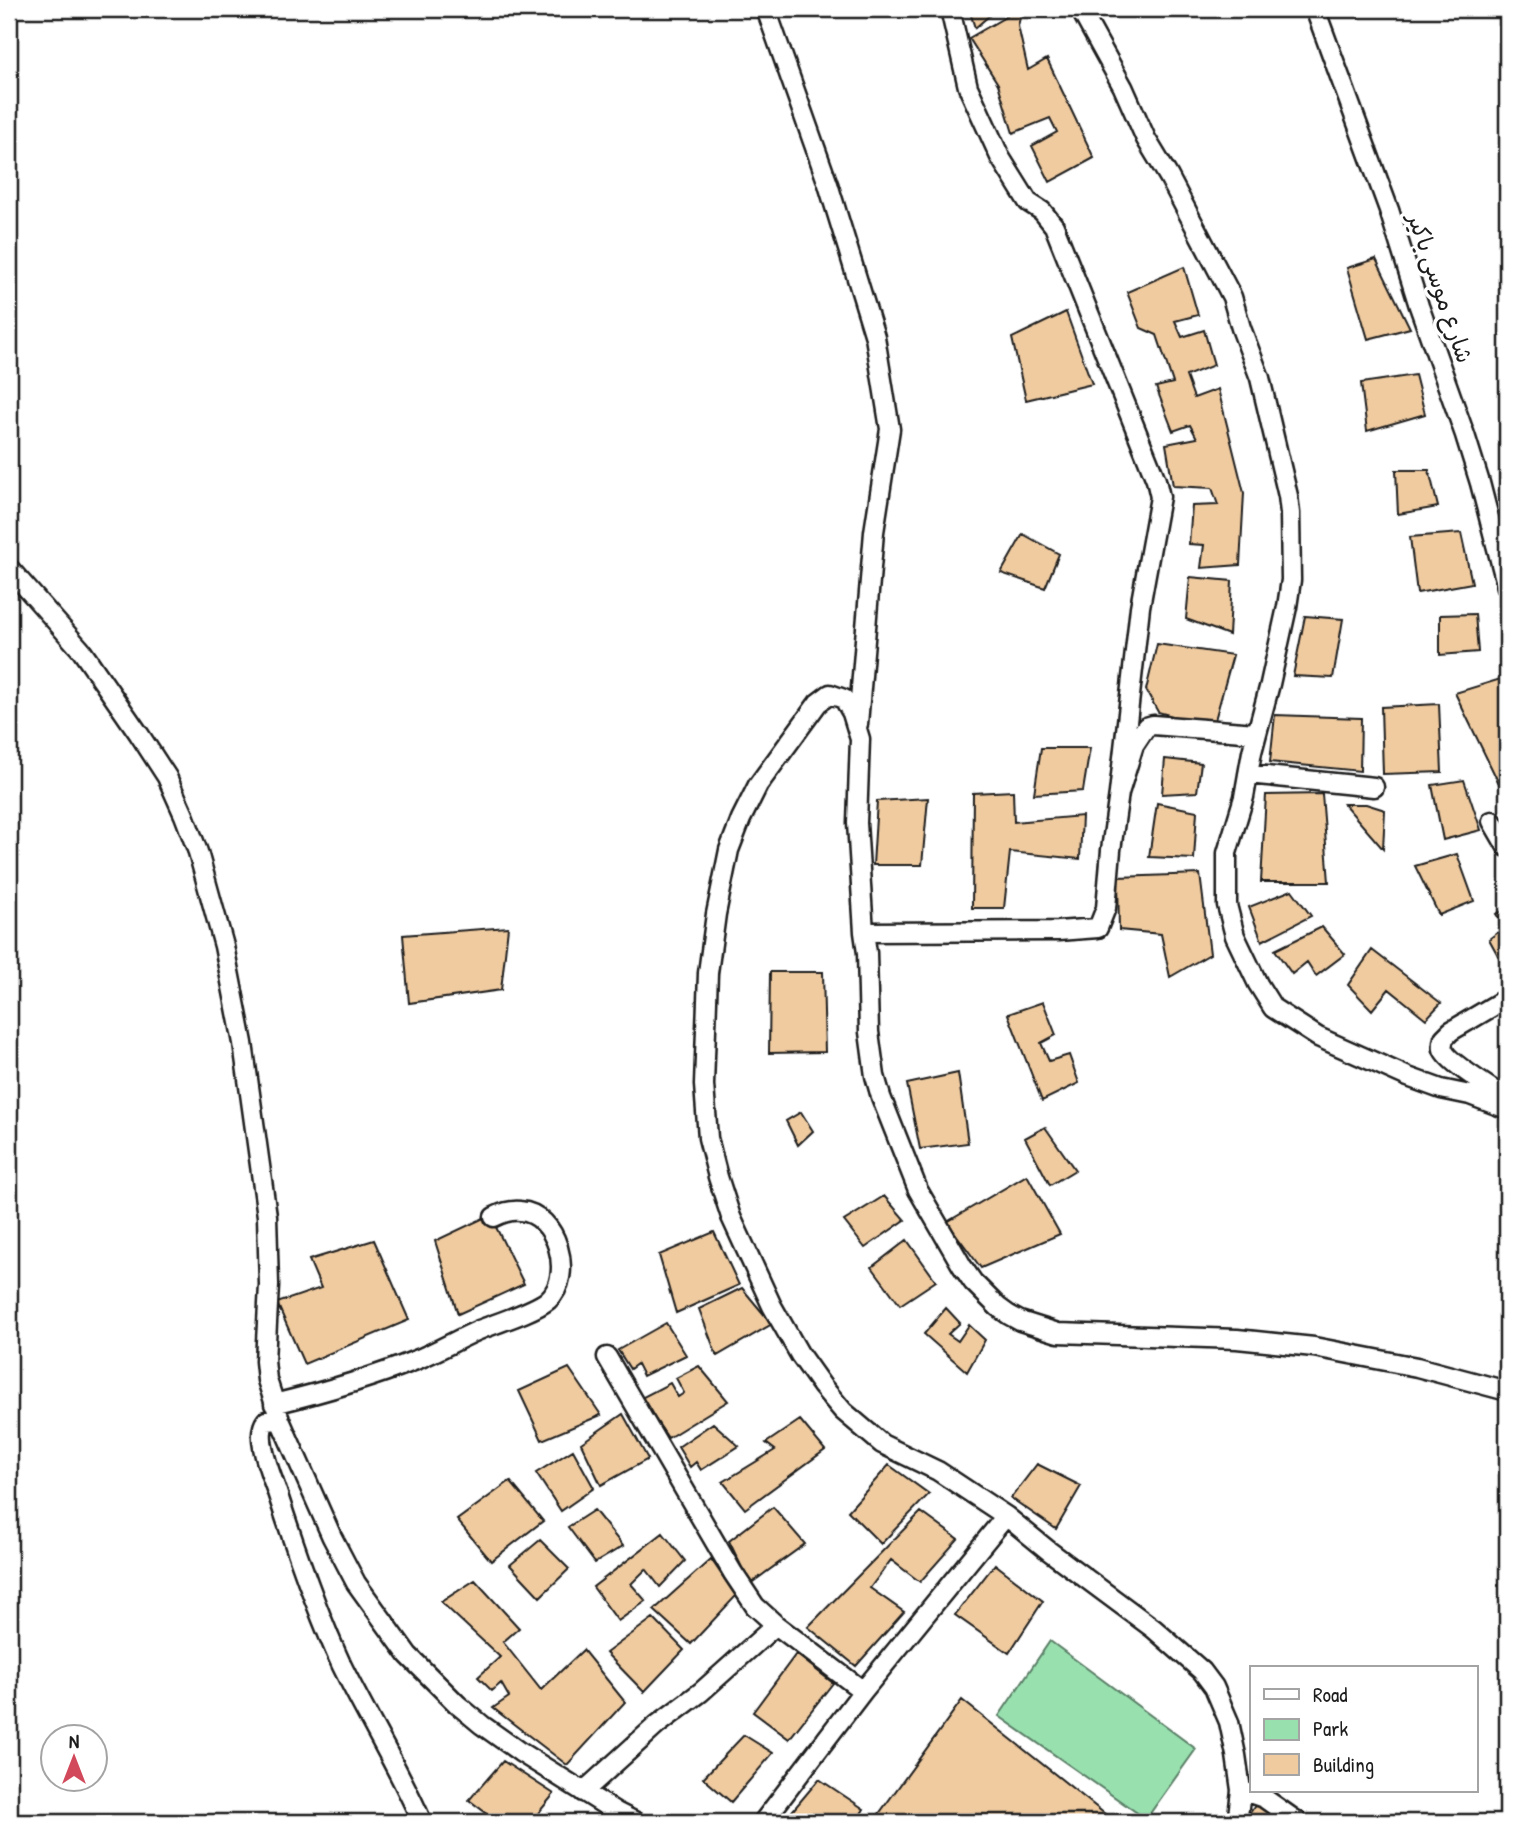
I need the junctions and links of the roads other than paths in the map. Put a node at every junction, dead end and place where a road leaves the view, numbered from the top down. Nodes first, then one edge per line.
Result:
1 (766, 9) edge
2 (950, 9) edge
3 (1080, 9) edge
4 (1315, 9) edge
5 (9, 568) edge
6 (1507, 587) edge
7 (858, 728) junction
8 (1256, 733) junction
9 (1248, 774) junction
10 (1374, 787) dead end
11 (1119, 793) junction
12 (1492, 821) dead end
13 (1507, 847) edge
14 (863, 932) junction
15 (1507, 998) edge
16 (1507, 1099) edge
17 (1507, 1108) edge
18 (494, 1217) dead end
19 (607, 1357) dead end
20 (1507, 1391) edge
21 (277, 1412) junction
22 (1006, 1516) junction
23 (776, 1625) junction
24 (863, 1691) junction
25 (1241, 1790) junction
26 (583, 1792) junction
27 (422, 1819) edge
28 (636, 1822) edge
29 (763, 1822) edge
30 (1235, 1822) edge
31 (1298, 1822) edge

1 - 7 street
2 - 11 street
3 - 8 street
4 - 6 street, شارع موسى باكير
5 - 21 street
7 - 14 street
7 - 22 street
8 - 9 street
8 - 11 street
9 - 10 street
9 - 17 street
11 - 14 street
12 - 13 street
14 - 20 street
15 - 16 street
18 - 21 street
19 - 23 street
21 - 26 street
21 - 27 street
22 - 24 street
22 - 25 street
23 - 24 street
23 - 26 street
24 - 29 street
25 - 30 street
25 - 31 street
26 - 28 street

